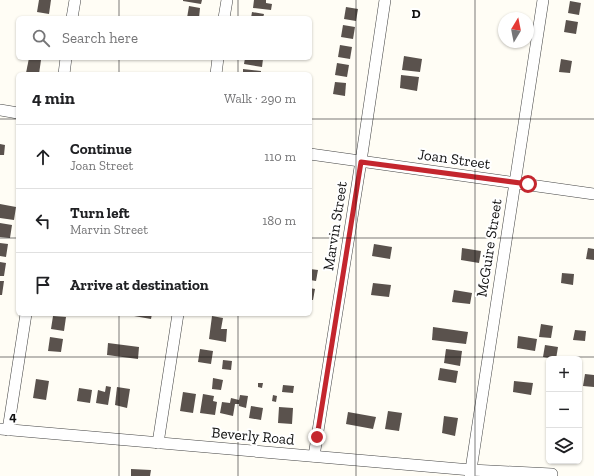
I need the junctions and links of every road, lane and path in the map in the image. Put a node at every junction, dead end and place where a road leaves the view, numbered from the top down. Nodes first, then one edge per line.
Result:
1 (75, 0) edge
2 (227, 0) edge
3 (385, 0) edge
4 (543, 0) edge
5 (72, 16) edge
6 (224, 16) edge
7 (66, 60) edge
8 (218, 60) edge
9 (64, 72) edge
10 (216, 72) edge
11 (0, 110) edge
12 (16, 113) edge
13 (312, 154) edge
14 (361, 162) junction
15 (514, 183) junction
16 (594, 194) edge
17 (26, 316) edge
18 (178, 316) edge
19 (4, 429) edge
20 (158, 443) junction
21 (314, 456) junction
22 (470, 473) edge
23 (552, 474) dead end

1 - 5 street
2 - 6 street
3 - 14 street, Marvin Street
4 - 15 street, McGuire Street
7 - 9 street
8 - 10 street
11 - 12 street
13 - 14 street, Joan Street
14 - 15 street, Joan Street
14 - 21 street, Marvin Street
15 - 16 street, Joan Street
15 - 22 street, McGuire Street
17 - 19 street
18 - 20 street
19 - 20 street, Beverly Road
20 - 21 street, Beverly Road
21 - 22 street, Beverly Road
22 - 23 street, Beverly Road

